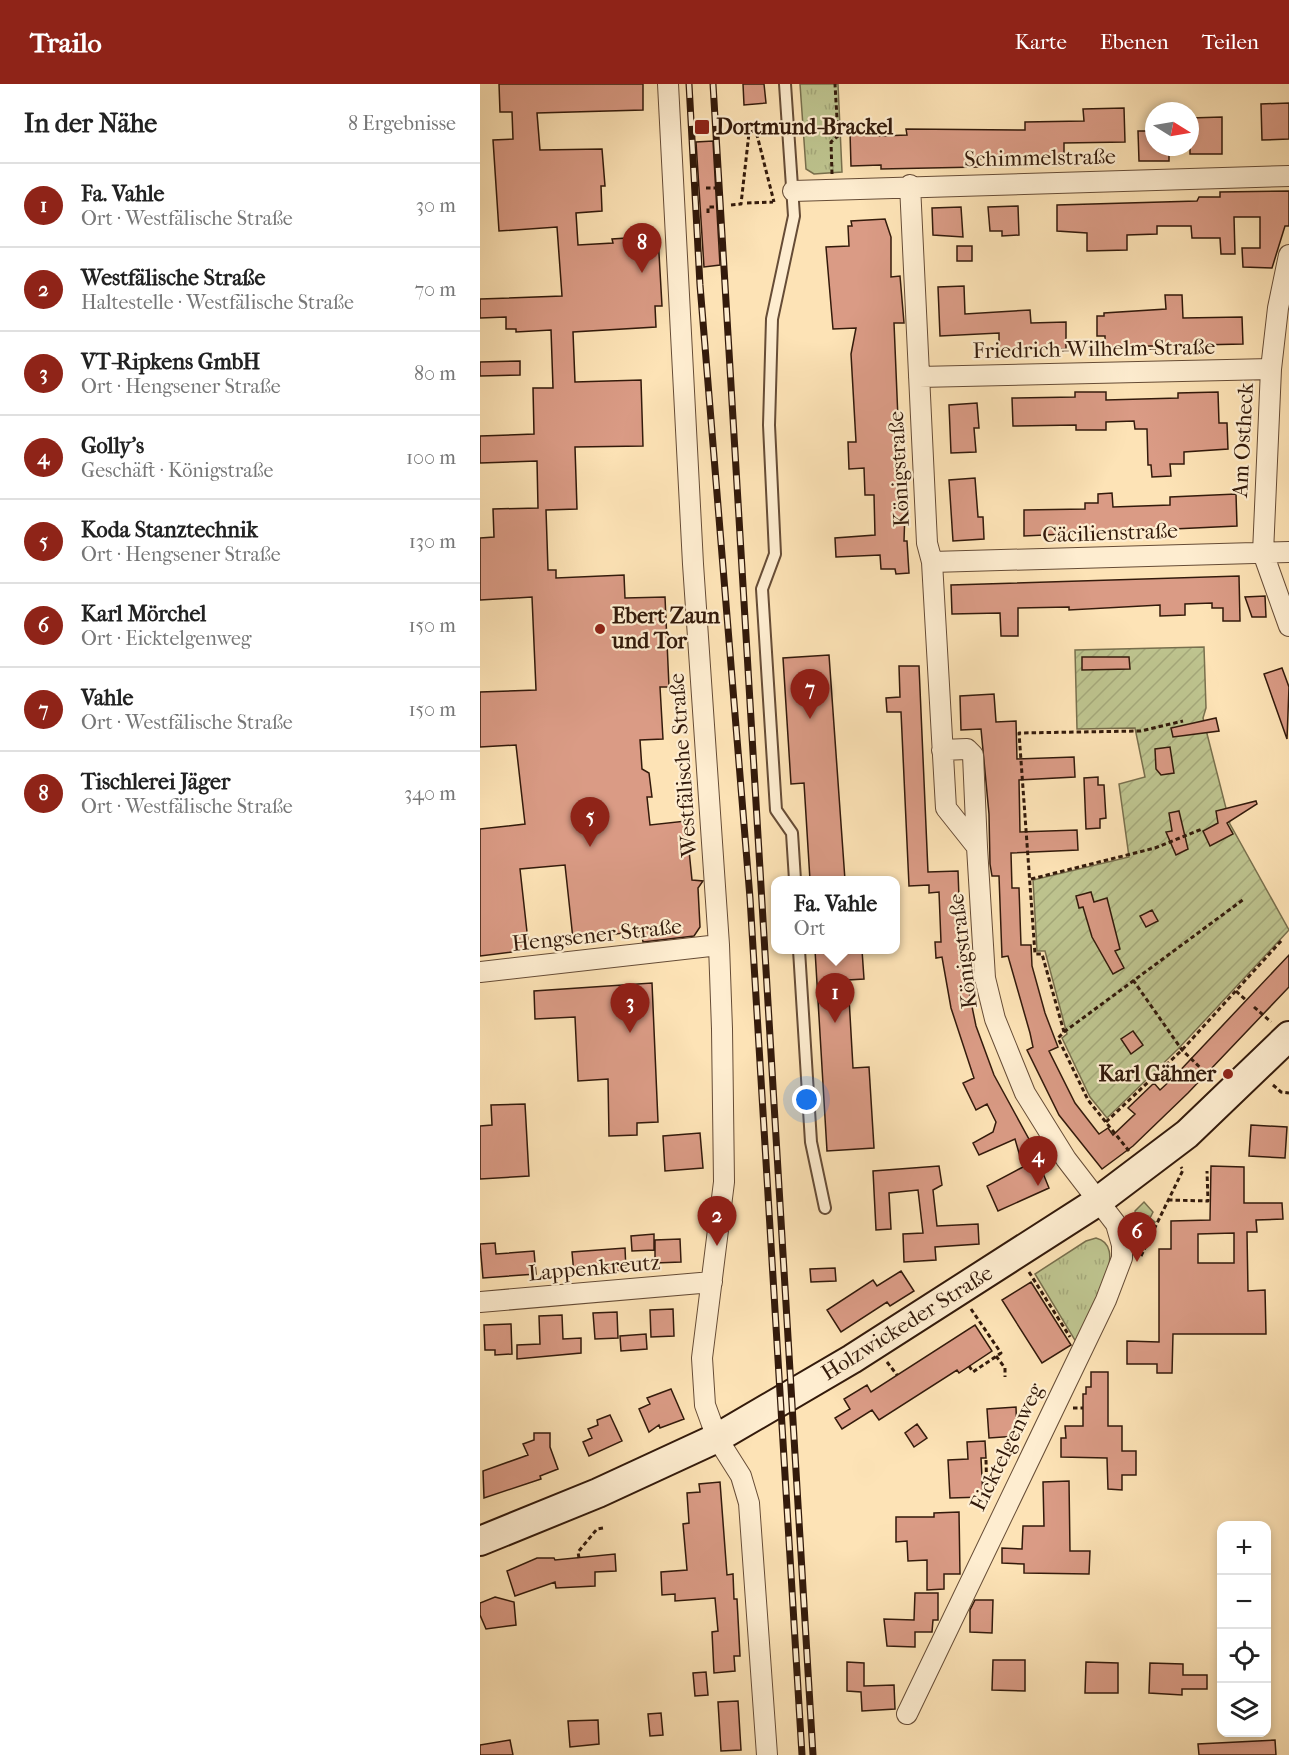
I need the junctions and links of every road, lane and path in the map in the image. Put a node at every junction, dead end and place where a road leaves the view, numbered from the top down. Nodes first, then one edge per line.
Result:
1 (668, 84) edge
2 (785, 84) edge
3 (835, 84) edge
4 (1289, 176) edge
5 (832, 179) dead end
6 (910, 185) junction
7 (706, 188) dead end
8 (714, 188) dead end
9 (793, 191) junction
10 (747, 203) dead end
11 (731, 205) dead end
12 (716, 207) dead end
13 (708, 213) dead end
14 (1289, 255) edge
15 (1271, 369) junction
16 (919, 377) junction
17 (1289, 552) edge
18 (1263, 553) junction
19 (932, 562) junction
20 (1289, 626) edge
21 (1183, 721) dead end
22 (942, 750) junction
23 (1202, 829) dead end
24 (977, 847) junction
25 (795, 876) edge
26 (1031, 879) junction
27 (1244, 899) dead end
28 (1282, 940) dead end
29 (719, 945) junction
30 (799, 954) edge
31 (480, 972) edge
32 (1133, 980) junction
33 (1236, 991) junction
34 (1247, 1001) dead end
35 (1254, 1007) dead end
36 (1282, 1031) edge
37 (1064, 1032) junction
38 (1182, 1050) junction
39 (1207, 1073) dead end
40 (1274, 1085) dead end
41 (1289, 1093) edge
42 (1106, 1122) junction
43 (1132, 1155) dead end
44 (1181, 1167) dead end
45 (1207, 1171) dead end
46 (1168, 1200) junction
47 (1097, 1202) junction
48 (825, 1208) dead end
49 (1138, 1262) dead end
50 (1029, 1272) dead end
51 (712, 1282) junction
52 (480, 1302) edge
53 (971, 1309) dead end
54 (1082, 1348) junction
55 (996, 1356) junction
56 (887, 1362) dead end
57 (969, 1366) dead end
58 (897, 1375) dead end
59 (1005, 1377) dead end
60 (717, 1438) junction
61 (986, 1460) dead end
62 (987, 1499) dead end
63 (603, 1528) dead end
64 (480, 1541) edge
65 (579, 1558) dead end
66 (907, 1714) dead end
67 (767, 1755) edge

1 - 29 street, Westfälische Straße
2 - 9 lane
3 - 5 path
4 - 6 street, Schimmelstraße
6 - 9 street, Schimmelstraße
6 - 16 street, Königstraße
7 - 8 path
9 - 25 lane
10 - 11 path
12 - 13 path
14 - 15 street, Am Ostheck
15 - 16 street, Friedrich-Wilhelm-Straße
15 - 18 street, Am Ostheck
16 - 19 street, Königstraße
17 - 18 street, Cäcilienstraße
18 - 19 street, Cäcilienstraße
18 - 20 street, Am Ostheck
19 - 22 street, Königstraße
21 - 26 path
22 - 24 street, Königstraße
22 - 24 street, Königstraße
23 - 26 path
24 - 47 street, Königstraße
26 - 37 path
27 - 32 path
28 - 33 path
29 - 31 street, Hengsener Straße
29 - 51 street, Westfälische Straße
30 - 48 lane
32 - 37 path
32 - 38 path
33 - 34 path
33 - 38 path
35 - 36 path
36 - 47 main road, Holzwickeder Straße
37 - 42 path
38 - 39 path
38 - 42 path
40 - 41 path
42 - 43 path
44 - 46 path
45 - 46 path
46 - 49 path
47 - 54 street, Eicktelgenweg
47 - 60 main road, Holzwickeder Straße
50 - 54 path
51 - 52 street, Lappenkreutz
51 - 60 street, Westfälische Straße
53 - 55 path
54 - 66 street, Eicktelgenweg
55 - 57 path
55 - 59 path
56 - 58 path
60 - 64 main road, Holzwickeder Straße
60 - 67 street, Westfälische Straße
61 - 62 path
63 - 65 path

